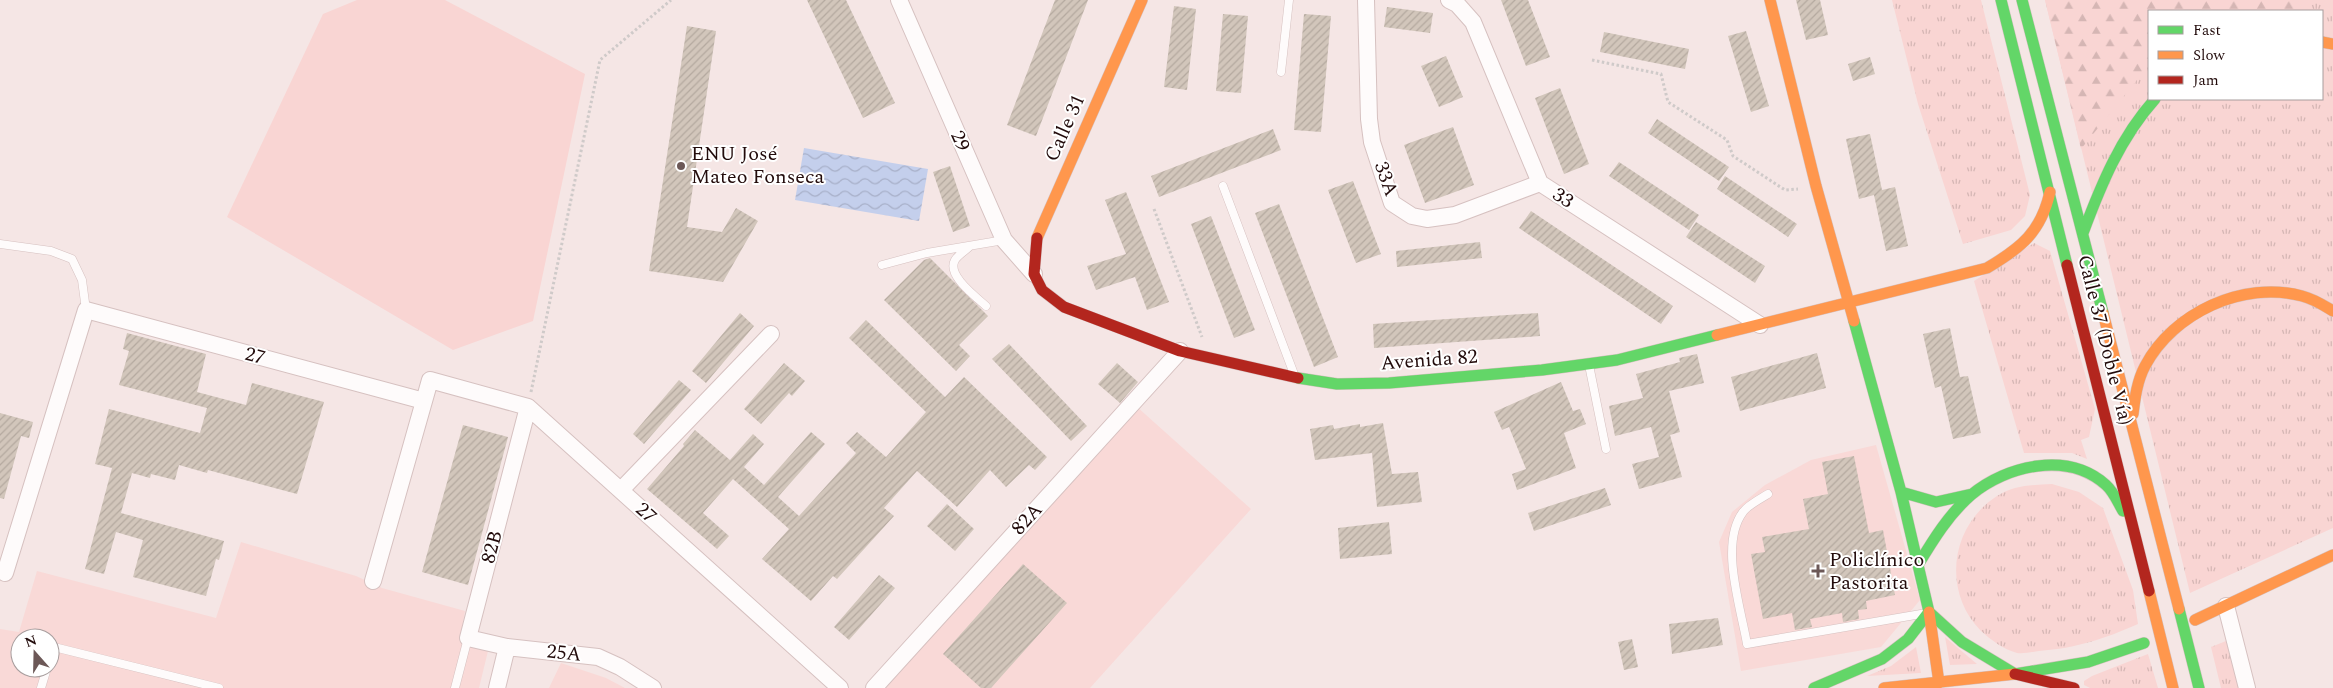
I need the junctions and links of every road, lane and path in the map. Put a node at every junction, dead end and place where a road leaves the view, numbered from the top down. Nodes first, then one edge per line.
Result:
1 (671, 0) edge
2 (899, 0) edge
3 (1142, 0) edge
4 (1288, 0) edge
5 (1366, 0) edge
6 (1449, 0) edge
7 (1770, 0) edge
8 (2001, 0) edge
9 (2022, 0) edge
10 (1592, 60) dead end
11 (1282, 72) dead end
12 (2154, 100) edge
13 (1540, 183) junction
14 (1223, 186) dead end
15 (1816, 186) junction
16 (2050, 192) junction
17 (1154, 208) dead end
18 (2083, 233) junction
19 (1004, 240) junction
20 (0, 244) edge
21 (969, 247) junction
22 (882, 265) dead end
23 (1034, 274) junction
24 (1848, 303) junction
25 (986, 306) dead end
26 (86, 310) junction
27 (2333, 311) edge
28 (1760, 325) junction
29 (771, 334) dead end
30 (1180, 350) junction
31 (1209, 358) junction
32 (1589, 364) junction
33 (1296, 378) junction
34 (424, 401) junction
35 (528, 407) junction
36 (2133, 430) junction
37 (1606, 449) dead end
38 (621, 490) junction
39 (1901, 492) junction
40 (1768, 494) dead end
41 (1972, 494) junction
42 (2131, 523) junction
43 (2333, 555) edge
44 (1918, 565) junction
45 (5, 573) dead end
46 (373, 581) dead end
47 (2226, 606) junction
48 (1929, 612) junction
49 (2195, 620) dead end
50 (468, 638) junction
51 (2144, 643) dead end
52 (507, 647) junction
53 (60, 648) edge
54 (2015, 674) junction
55 (1938, 685) edge
56 (220, 688) edge
57 (455, 688) edge
58 (497, 688) edge
59 (653, 688) edge
60 (840, 688) edge
61 (874, 688) edge
62 (1814, 688) edge
63 (1884, 688) edge
64 (2074, 688) edge
65 (2173, 688) edge
66 (2199, 688) edge
67 (2247, 688) edge

1 - 35 path
2 - 19 street, 29
3 - 23 main road, Calle 31
4 - 11 lane
5 - 13 street, 33A
6 - 13 street, 33
7 - 15 main road
8 - 16 main road, Calle 37 (Doble Vía)
9 - 18 main road, Calle 37 (Doble Vía)
10 - 15 path
12 - 18 main road
13 - 28 street, 33
14 - 33 lane
15 - 24 main road
16 - 24 main road, Avenida 82
16 - 42 main road, Calle 37 (Doble Vía)
17 - 31 path
18 - 36 main road, Calle 37 (Doble Vía)
19 - 21 lane
19 - 23 street, 29
20 - 26 lane
21 - 22 lane
21 - 25 lane
23 - 30 main road, Avenida 82
24 - 28 main road, Avenida 82
24 - 39 main road
26 - 34 street, 27
26 - 45 street
27 - 36 main road
28 - 32 main road, Avenida 82
29 - 38 street
30 - 31 main road, Avenida 82
30 - 61 street, 82A
31 - 33 main road, Avenida 82
32 - 33 main road, Avenida 82
32 - 37 lane
34 - 35 street, 27
34 - 46 street
35 - 38 street, 27
35 - 50 street, 82B
36 - 66 main road, Calle 37 (Doble Vía)
38 - 60 street, 27
39 - 41 main road
39 - 44 main road
40 - 48 lane
41 - 42 main road
41 - 44 main road
42 - 65 main road, Calle 37 (Doble Vía)
43 - 47 main road
44 - 48 main road
47 - 49 main road
47 - 67 street
48 - 54 main road
48 - 55 main road
48 - 62 main road
50 - 52 street, 25A
50 - 57 lane, 82B
51 - 54 main road
52 - 58 street
52 - 59 street, 25A
53 - 56 lane
54 - 55 main road
54 - 64 main road
55 - 63 main road

